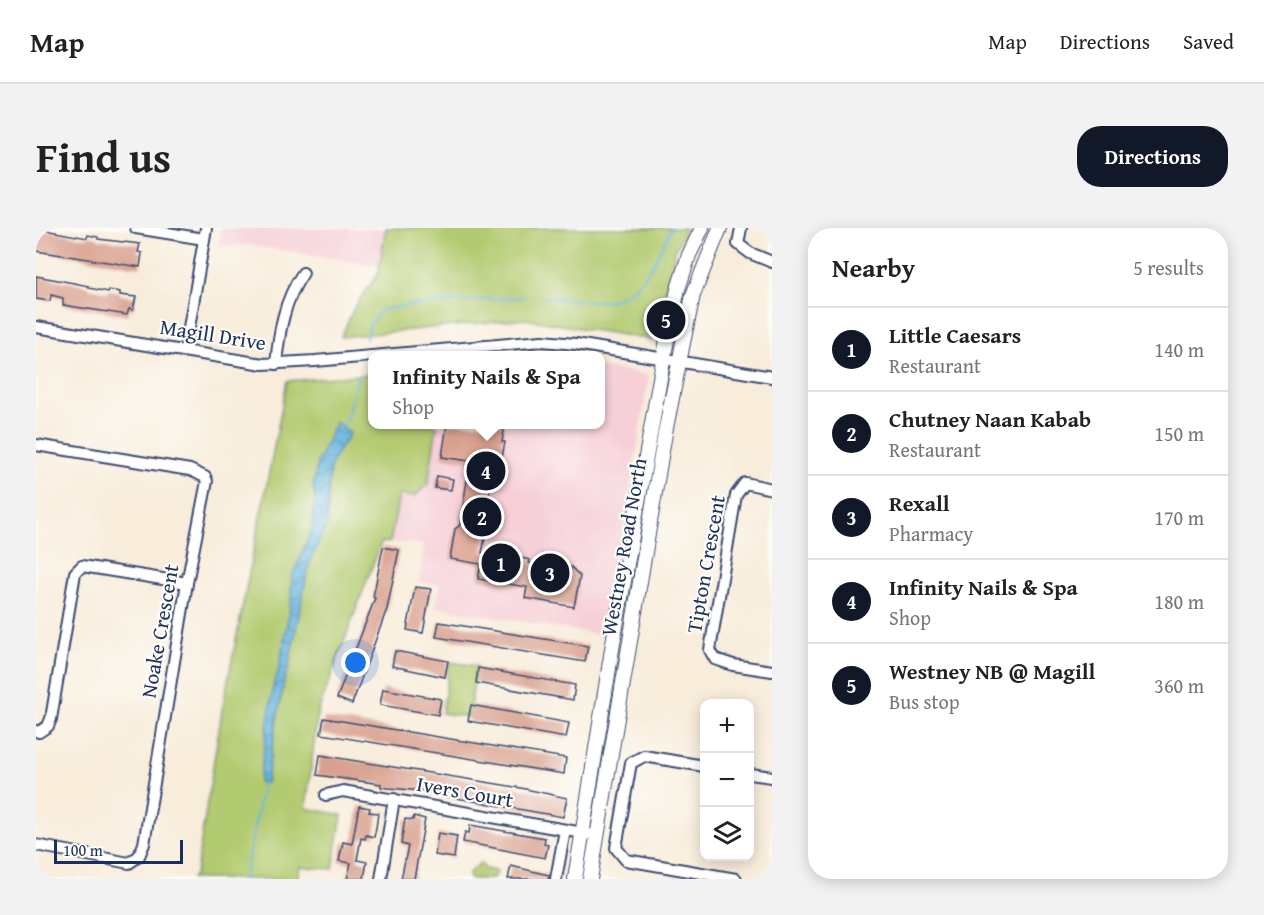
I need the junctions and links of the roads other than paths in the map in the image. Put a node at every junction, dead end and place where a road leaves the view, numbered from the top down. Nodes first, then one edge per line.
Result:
1 (136, 228) edge
2 (702, 228) edge
3 (720, 228) edge
4 (741, 228) edge
5 (205, 234) edge
6 (772, 262) edge
7 (303, 273) dead end
8 (36, 327) edge
9 (185, 351) junction
10 (426, 351) edge
11 (368, 356) edge
12 (671, 359) junction
13 (276, 364) junction
14 (772, 377) edge
15 (36, 445) edge
16 (772, 489) edge
17 (187, 583) junction
18 (772, 671) edge
19 (36, 731) edge
20 (700, 765) edge
21 (754, 775) edge
22 (772, 777) edge
23 (326, 795) dead end
24 (394, 800) junction
25 (565, 830) junction
26 (582, 833) junction
27 (597, 835) junction
28 (36, 845) edge
29 (381, 879) edge
30 (556, 879) edge
31 (575, 879) edge
32 (590, 879) edge
33 (736, 879) edge

1 - 5 street
2 - 12 main road, Westney Road North
3 - 12 main road, Westney Road North
4 - 6 street
5 - 9 street
7 - 13 street
8 - 9 street, Magill Drive
9 - 13 street, Magill Drive
10 - 12 street, Magill Drive
11 - 13 street, Magill Drive
12 - 14 street, Magill Drive
12 - 26 main road, Westney Road North
12 - 27 main road, Westney Road North
15 - 17 street, Noake Crescent
16 - 18 street, Tipton Crescent
17 - 19 street
17 - 28 street, Noake Crescent
20 - 33 street
21 - 22 street
23 - 24 street, Ivers Court
24 - 25 street, Ivers Court
24 - 29 street
25 - 26 street, Ivers Court
25 - 30 street
26 - 27 street, Ivers Court
26 - 31 main road, Westney Road North
27 - 32 main road, Westney Road North

